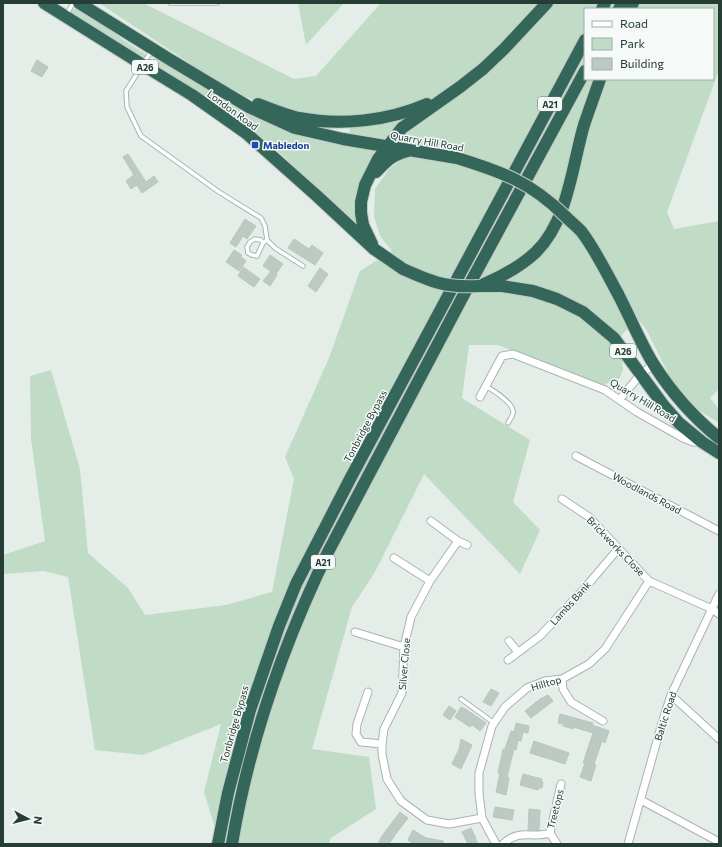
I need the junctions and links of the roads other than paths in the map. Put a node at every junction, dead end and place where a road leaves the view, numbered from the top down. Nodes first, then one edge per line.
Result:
1 (44, 3) edge
2 (73, 3) edge
3 (79, 3) edge
4 (170, 3) edge
5 (217, 3) edge
6 (547, 3) edge
7 (65, 16) junction
8 (584, 42) edge
9 (153, 49) junction
10 (143, 65) junction
11 (584, 73) edge
12 (600, 80) edge
13 (230, 95) junction
14 (446, 96) junction
15 (388, 146) junction
16 (410, 151) junction
17 (365, 185) junction
18 (268, 240) junction
19 (263, 243) junction
20 (374, 249) junction
21 (303, 266) dead end
22 (503, 281) junction
23 (654, 364) junction
24 (640, 374) junction
25 (486, 385) junction
26 (480, 397) dead end
27 (620, 399) junction
28 (508, 423) dead end
29 (719, 438) edge
30 (702, 442) junction
31 (719, 453) edge
32 (576, 456) dead end
33 (562, 499) dead end
34 (431, 521) dead end
35 (719, 531) edge
36 (458, 541) junction
37 (467, 545) dead end
38 (618, 549) junction
39 (394, 558) dead end
40 (430, 581) junction
41 (649, 581) junction
42 (719, 594) edge
43 (712, 609) junction
44 (719, 614) edge
45 (355, 632) dead end
46 (509, 641) dead end
47 (404, 647) junction
48 (518, 652) junction
49 (508, 660) dead end
50 (562, 679) junction
51 (368, 692) dead end
52 (671, 695) junction
53 (461, 699) dead end
54 (603, 721) dead end
55 (494, 723) junction
56 (719, 739) edge
57 (382, 744) junction
58 (561, 784) dead end
59 (640, 800) junction
60 (482, 818) junction
61 (550, 832) junction
62 (719, 842) edge
63 (492, 843) edge
64 (218, 844) edge
65 (232, 844) edge
66 (503, 844) edge
67 (557, 844) edge
68 (628, 844) edge

1 - 7 highway, London Road / A26
2 - 7 lane
3 - 9 highway, Quarry Hill Road / A26
4 - 5 lane
6 - 14 highway
7 - 10 highway, London Road / A26
8 - 64 highway, Tonbridge Bypass / A21
9 - 10 lane
9 - 13 highway, Quarry Hill Road / A26
10 - 18 lane
10 - 20 highway, London Road / A26
11 - 65 highway, A21
12 - 22 highway
13 - 14 highway
13 - 15 highway, Quarry Hill Road / A26
14 - 15 highway
15 - 16 highway, Quarry Hill Road / A26
15 - 17 highway
16 - 17 highway, A26
16 - 23 highway, Quarry Hill Road / A26, bridge
17 - 20 highway
18 - 19 lane
18 - 21 lane
19 - 19 lane
20 - 22 highway, London Road / A26, bridge
22 - 24 highway, Quarry Hill Road / A26
23 - 24 street
23 - 29 highway, Quarry Hill Road / A26
24 - 27 street
24 - 30 highway, Quarry Hill Road / A26
25 - 26 street, Quarry Hill Road
25 - 27 street, Quarry Hill Road
25 - 28 lane
27 - 30 street, Quarry Hill Road
30 - 31 highway, Quarry Hill Road / A26
32 - 35 street, Woodlands Road
33 - 38 street, Brickworks Close
34 - 36 street
36 - 37 street
36 - 40 street, Silver Close
38 - 41 street, Brickworks Close
38 - 48 street, Lambs Bank
39 - 40 street
40 - 47 street, Silver Close
41 - 43 street
41 - 50 street, Hilltop
42 - 43 street, Baltic Road
43 - 44 street
43 - 52 street, Baltic Road
45 - 47 street
46 - 48 street
47 - 57 street, Silver Close
48 - 49 street, Lambs Bank
50 - 54 street
50 - 55 street, Hilltop
51 - 57 street
52 - 56 street
52 - 59 street, Baltic Road
53 - 55 lane
55 - 60 street, Hilltop
57 - 60 street, Silver Close
58 - 61 street, Treetops
59 - 62 street
59 - 68 street, Baltic Road
60 - 63 street, Hilltop
61 - 66 street, Treetops
61 - 67 street

